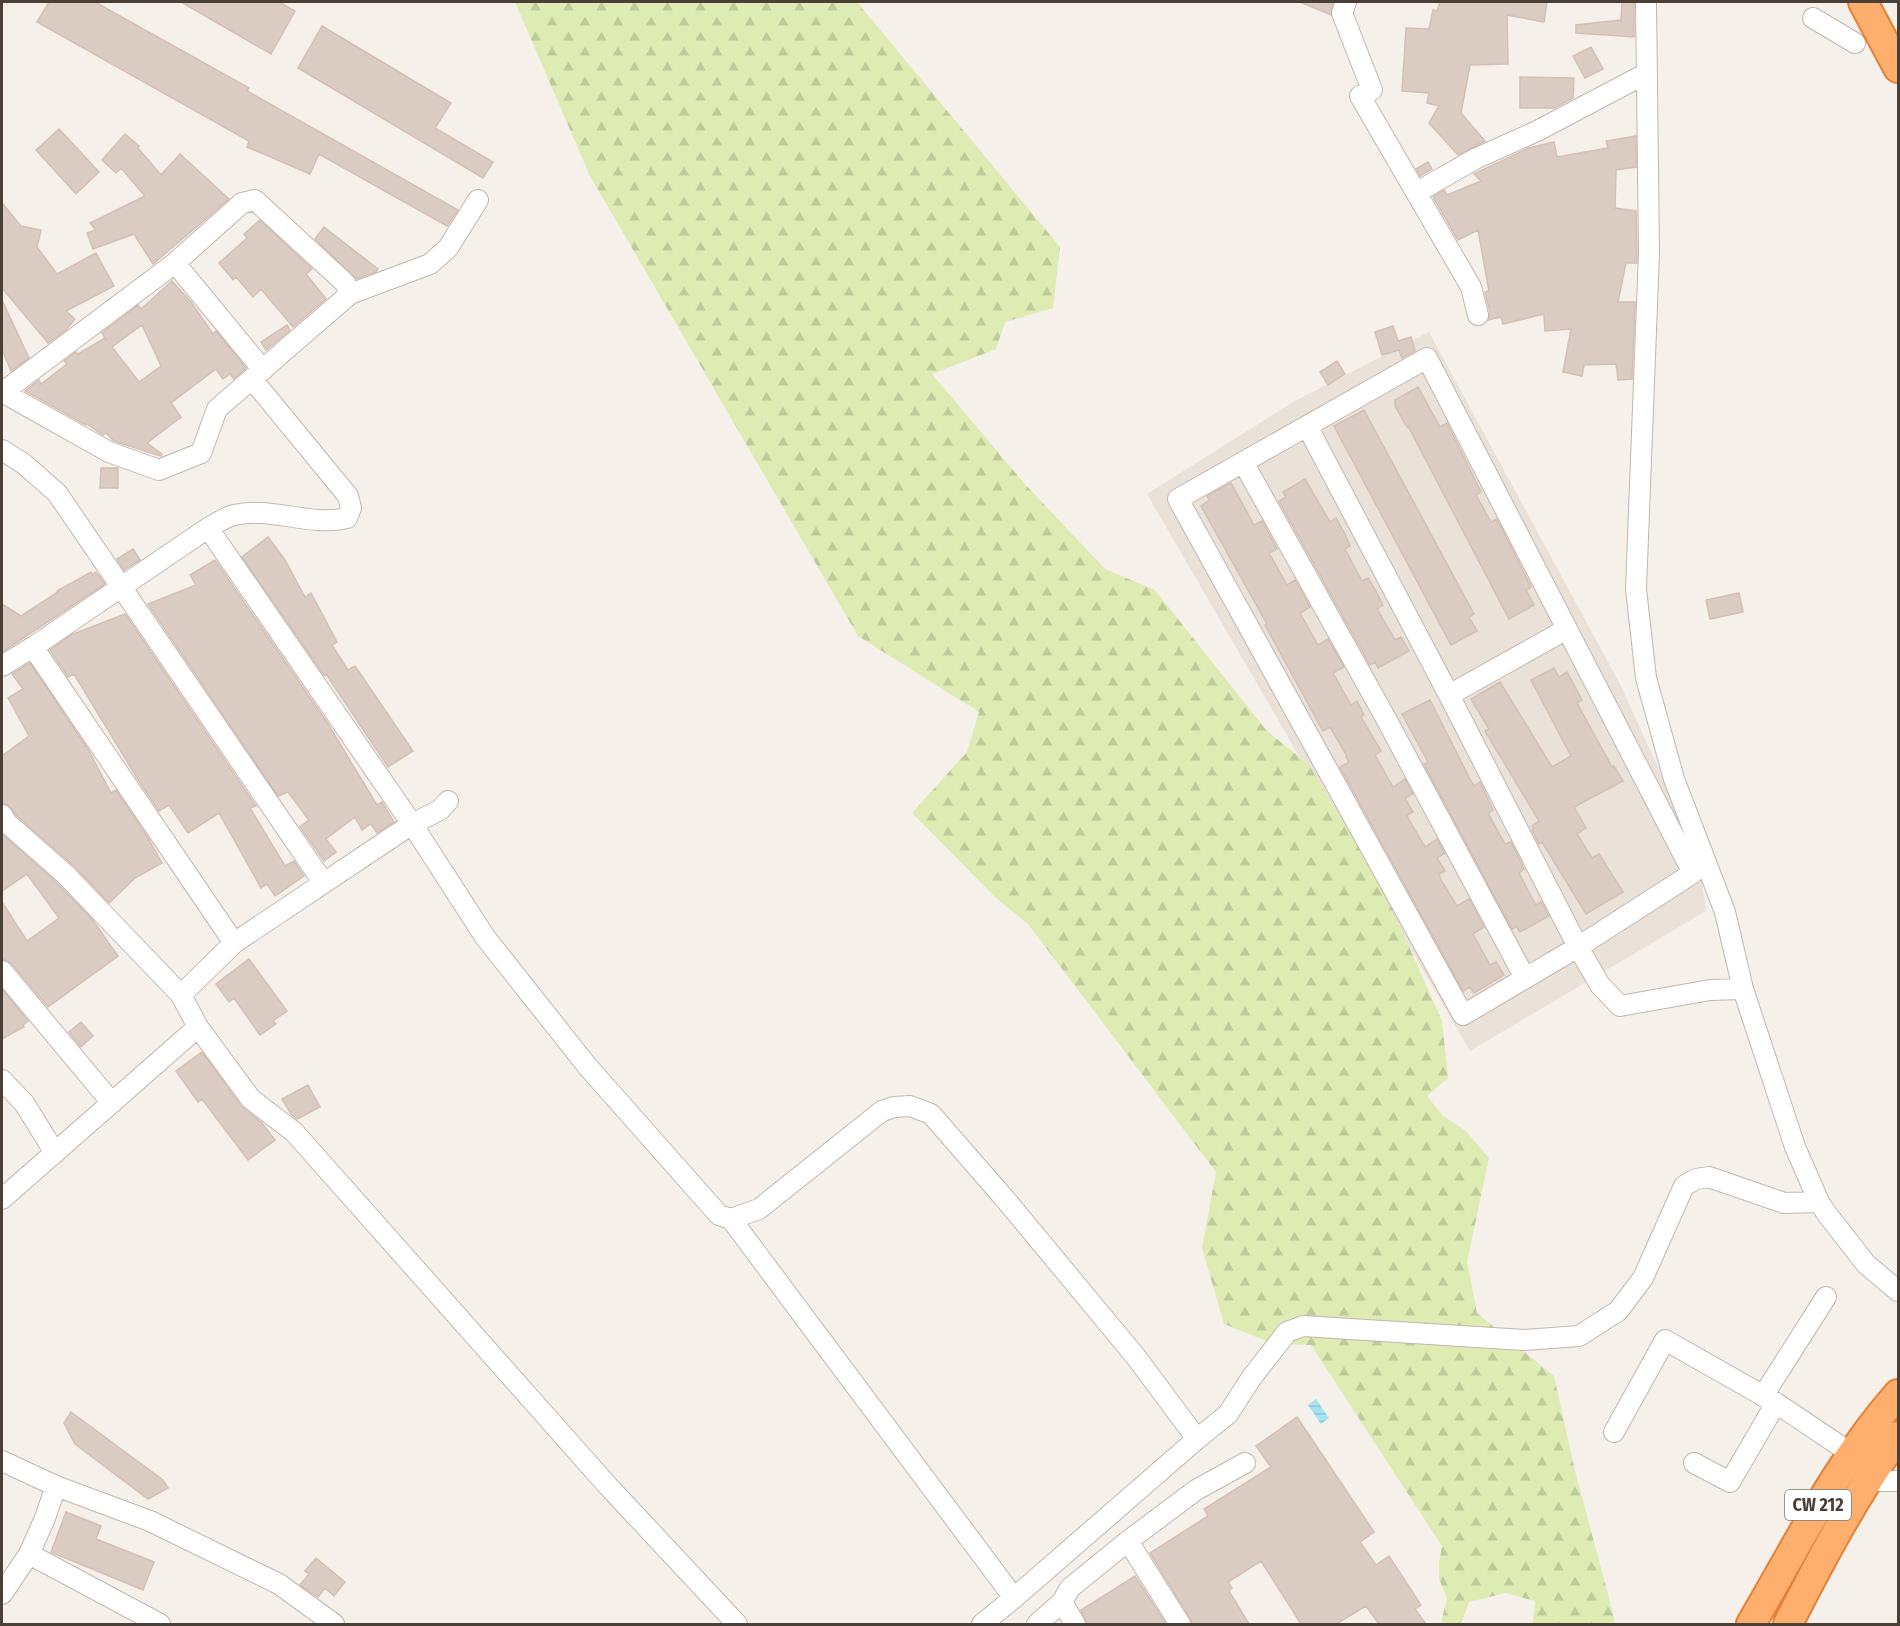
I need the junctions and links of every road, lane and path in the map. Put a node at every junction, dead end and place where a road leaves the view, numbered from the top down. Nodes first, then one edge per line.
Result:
1 (1346, 2) edge
2 (1646, 2) edge
3 (1863, 2) edge
4 (1813, 18) dead end
5 (1855, 44) dead end
6 (1899, 68) edge
7 (1647, 73) junction
8 (1417, 192) junction
9 (478, 200) dead end
10 (175, 263) junction
11 (350, 294) junction
12 (1478, 315) dead end
13 (258, 375) junction
14 (2, 392) edge
15 (1307, 426) junction
16 (2, 450) edge
17 (1244, 462) junction
18 (208, 528) junction
19 (122, 586) junction
20 (1567, 629) junction
21 (33, 647) junction
22 (2, 666) edge
23 (1449, 695) junction
24 (448, 801) dead end
25 (2, 815) edge
26 (412, 824) junction
27 (323, 882) junction
28 (234, 943) junction
29 (1578, 947) junction
30 (2, 971) edge
31 (1525, 978) junction
32 (1743, 989) junction
33 (181, 995) junction
34 (198, 1027) junction
35 (2, 1080) edge
36 (112, 1103) junction
37 (55, 1153) junction
38 (2, 1199) edge
39 (1819, 1202) junction
40 (731, 1219) junction
41 (1899, 1291) edge
42 (1826, 1297) dead end
43 (1899, 1394) edge
44 (1769, 1399) junction
45 (1614, 1432) dead end
46 (1899, 1436) edge
47 (1197, 1439) junction
48 (1852, 1454) junction
49 (2, 1461) edge
50 (1245, 1463) dead end
51 (1694, 1463) dead end
52 (1866, 1481) junction
53 (1899, 1481) edge
54 (56, 1486) junction
55 (1128, 1541) junction
56 (29, 1554) junction
57 (2, 1594) edge
58 (1014, 1598) junction
59 (1062, 1602) junction
60 (160, 1624) edge
61 (334, 1624) edge
62 (737, 1624) edge
63 (982, 1624) edge
64 (1037, 1624) edge
65 (1075, 1624) edge
66 (1180, 1624) edge
67 (1751, 1624) edge
68 (1788, 1624) edge

1 - 8 street
2 - 7 street
3 - 6 highway
4 - 5 street
7 - 8 street
7 - 32 street
8 - 12 street
9 - 11 street
10 - 11 street
10 - 13 street
10 - 14 street
11 - 13 street
13 - 14 street
13 - 18 street
15 - 17 street
15 - 20 street
15 - 23 street
16 - 19 street
17 - 31 street
17 - 31 street
18 - 19 street
18 - 26 street
19 - 21 street
19 - 27 street
20 - 23 street
20 - 29 street
21 - 22 street
21 - 28 street
23 - 29 street
24 - 26 street
25 - 33 street
26 - 27 street
26 - 40 street
27 - 28 street
28 - 33 street
29 - 31 street
29 - 32 street
30 - 36 street
32 - 39 street
33 - 34 street
34 - 36 street
34 - 62 street
35 - 37 street
36 - 37 street
37 - 38 street
39 - 41 street
39 - 47 street
40 - 47 street
40 - 58 street
42 - 44 street
43 - 48 highway, CW 212
44 - 45 street
44 - 48 street
44 - 51 street
46 - 52 highway, CW 212
47 - 58 street
48 - 67 highway, CW 212
49 - 54 street
50 - 55 street
52 - 53 street
52 - 68 highway, CW 212
54 - 56 street
54 - 61 street
55 - 59 street
55 - 66 street
56 - 57 street
56 - 60 street
58 - 63 street
59 - 64 street
59 - 65 street

